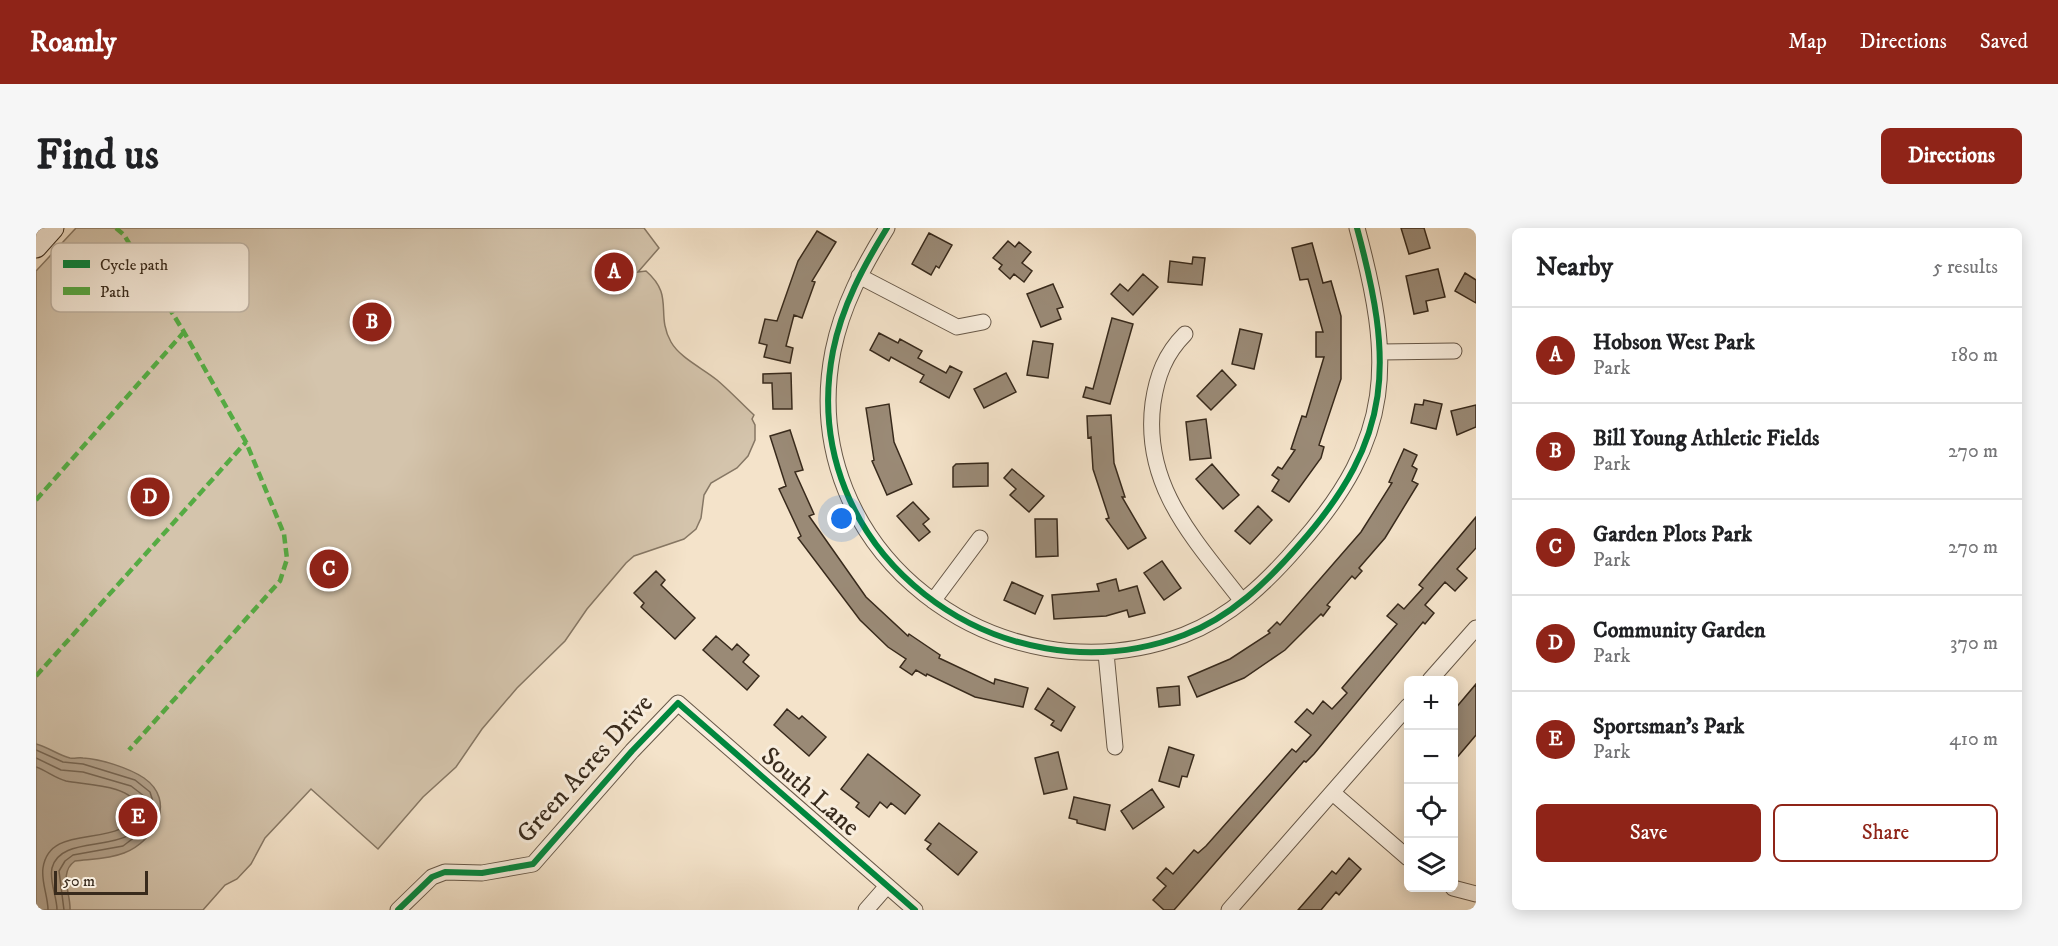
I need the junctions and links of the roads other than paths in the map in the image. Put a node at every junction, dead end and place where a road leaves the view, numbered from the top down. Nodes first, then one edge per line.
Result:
1 (53, 228) edge
2 (887, 228) edge
3 (1357, 228) edge
4 (36, 247) edge
5 (860, 276) junction
6 (983, 322) dead end
7 (1185, 334) dead end
8 (1454, 351) dead end
9 (1381, 352) junction
10 (980, 538) dead end
11 (1242, 601) junction
12 (933, 602) junction
13 (1476, 628) edge
14 (1106, 653) junction
15 (1434, 676) edge
16 (678, 703) joint
17 (1404, 711) edge
18 (1115, 747) dead end
19 (1333, 793) junction
20 (1404, 855) edge
21 (887, 886) junction
22 (1458, 889) edge
23 (1476, 894) edge
24 (398, 910) edge
25 (866, 910) edge
26 (915, 910) edge
27 (1229, 910) edge

1 - 4 street
2 - 5 street
3 - 9 street
5 - 6 street
5 - 12 street
7 - 11 street
8 - 9 street
9 - 11 street
10 - 12 street
11 - 14 street
12 - 14 street
13 - 15 street
14 - 18 street
16 - 21 street, South Lane
16 - 24 street, Green Acres Drive
17 - 19 street
19 - 20 street
19 - 27 street
21 - 25 street
21 - 26 street, South Lane
22 - 23 street

